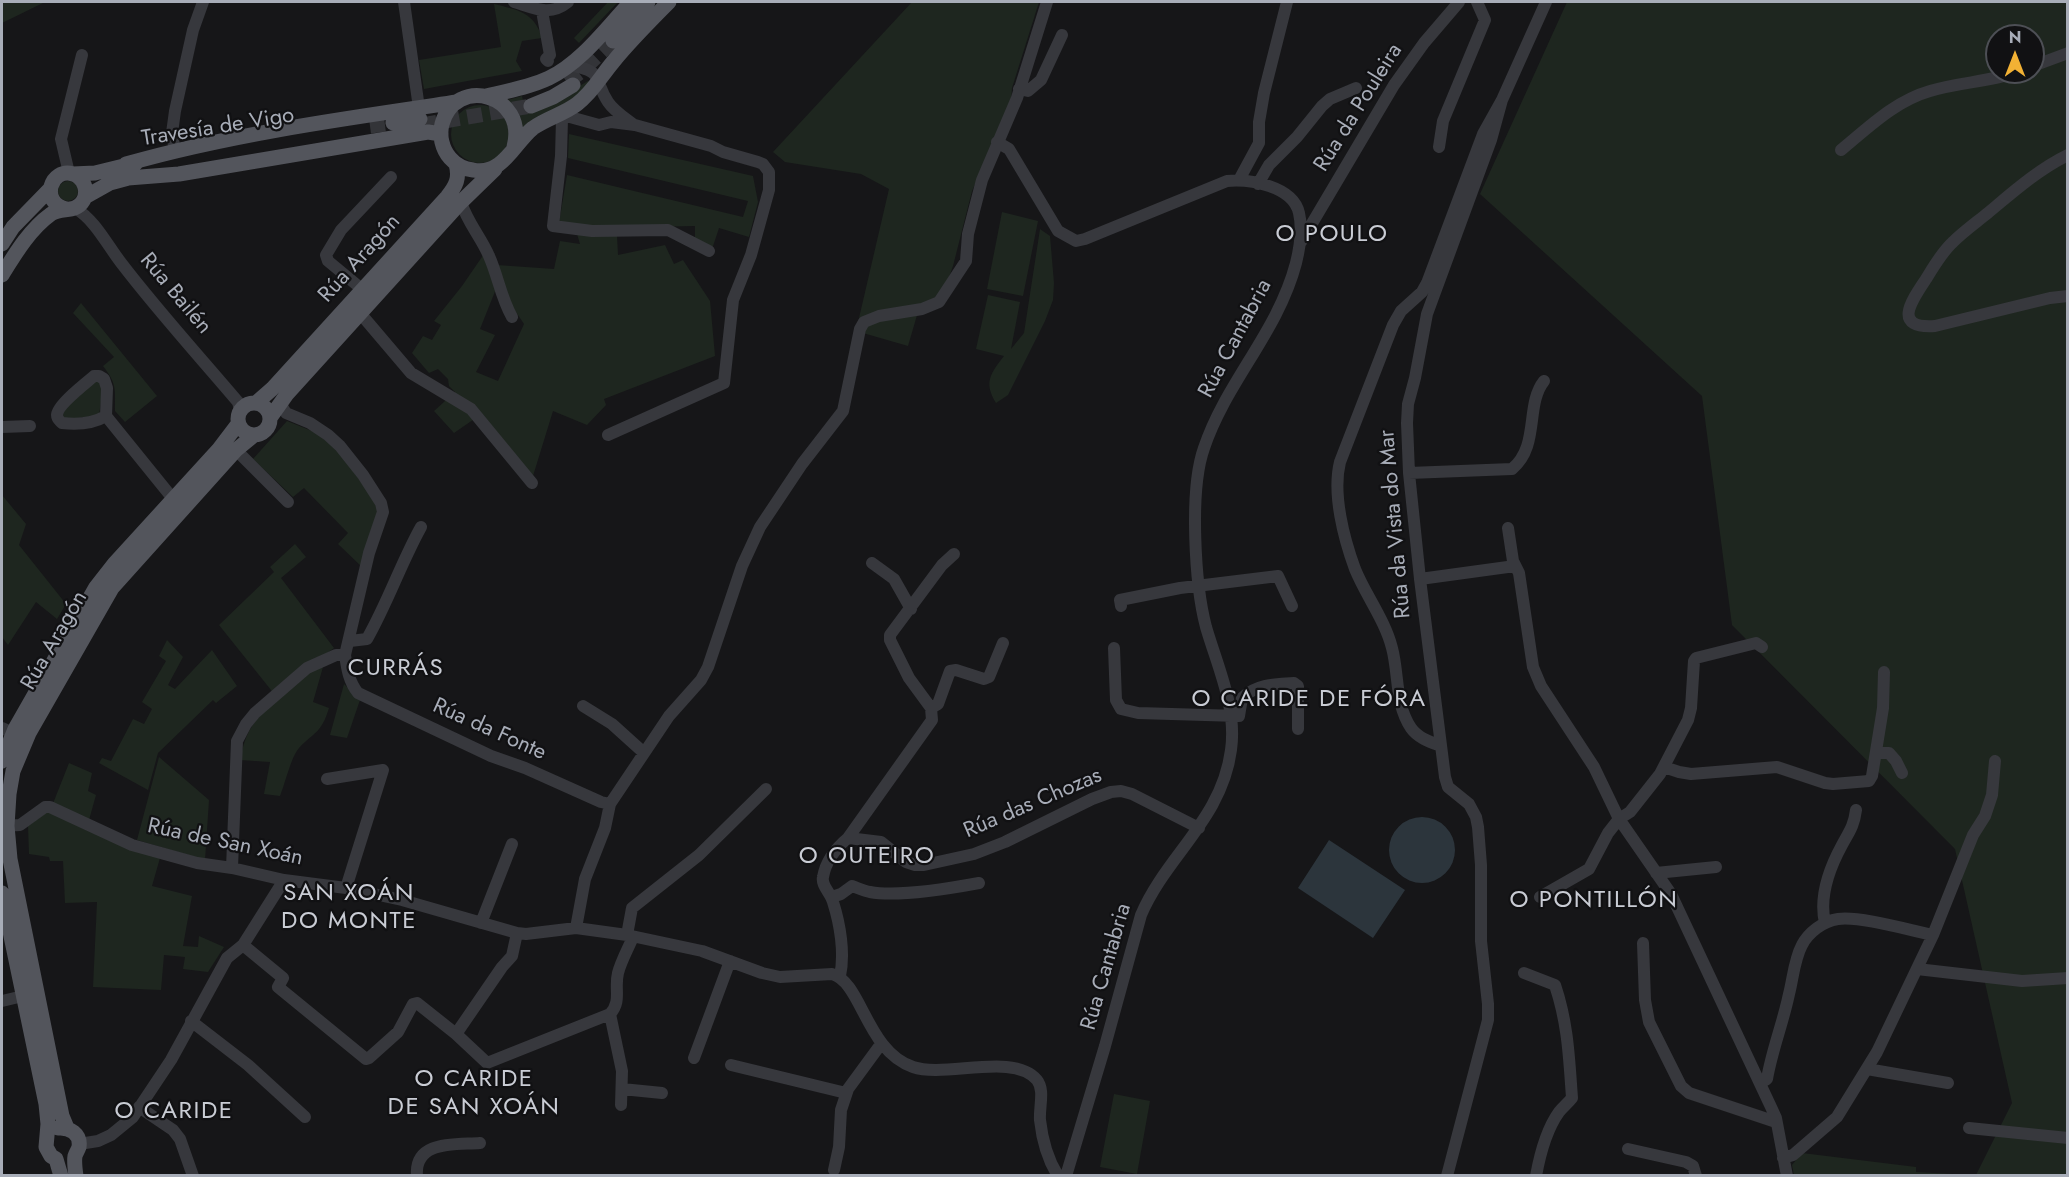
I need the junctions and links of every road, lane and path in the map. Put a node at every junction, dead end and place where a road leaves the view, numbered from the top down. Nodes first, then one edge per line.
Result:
1 (203, 2) edge
2 (404, 2) edge
3 (514, 2) edge
4 (568, 2) edge
5 (632, 2) edge
6 (648, 2) edge
7 (658, 2) edge
8 (669, 2) edge
9 (1047, 2) edge
10 (1287, 2) edge
11 (1459, 2) edge
12 (1477, 2) edge
13 (1546, 2) edge
14 (542, 11) junction
15 (1062, 35) dead end
16 (2067, 53) edge
17 (82, 55) dead end
18 (547, 60) dead end
19 (2045, 61) edge
20 (569, 65) junction
21 (600, 81) junction
22 (1985, 81) edge
23 (570, 83) tunnel mouth
24 (1356, 88) dead end
25 (1019, 89) junction
26 (486, 96) junction
27 (1502, 100) junction
28 (457, 102) junction
29 (529, 103) tunnel mouth
30 (559, 114) junction
31 (420, 117) junction
32 (635, 125) junction
33 (394, 126) tunnel mouth
34 (371, 130) tunnel mouth
35 (441, 134) junction
36 (997, 142) junction
37 (514, 147) junction
38 (1438, 147) dead end
39 (178, 150) junction
40 (1841, 150) dead end
41 (2067, 155) edge
42 (456, 164) junction
43 (499, 165) junction
44 (127, 171) junction
45 (71, 174) junction
46 (391, 177) dead end
47 (1239, 180) junction
48 (1258, 184) junction
49 (50, 189) junction
50 (461, 202) junction
51 (75, 205) junction
52 (5, 234) edge
53 (1301, 242) junction
54 (709, 251) dead end
55 (2, 275) edge
56 (363, 290) junction
57 (2067, 296) edge
58 (1432, 300) junction
59 (1407, 303) junction
60 (360, 313) junction
61 (512, 317) dead end
62 (1544, 381) dead end
63 (256, 403) junction
64 (280, 403) junction
65 (106, 416) junction
66 (239, 417) junction
67 (270, 418) junction
68 (30, 426) dead end
69 (2, 427) edge
70 (608, 435) dead end
71 (253, 436) junction
72 (236, 450) junction
73 (1408, 473) junction
74 (532, 483) dead end
75 (174, 500) junction
76 (288, 502) dead end
77 (421, 527) dead end
78 (1508, 528) dead end
79 (954, 554) dead end
80 (872, 563) dead end
81 (1515, 566) junction
82 (1420, 579) junction
83 (1199, 585) junction
84 (1121, 606) dead end
85 (1292, 606) dead end
86 (911, 609) junction
87 (350, 641) junction
88 (1003, 643) dead end
89 (1762, 647) dead end
90 (1114, 648) dead end
91 (345, 655) junction
92 (1884, 672) dead end
93 (583, 706) dead end
94 (931, 708) junction
95 (1232, 716) junction
96 (1298, 729) dead end
97 (7, 730) edge
98 (1441, 746) junction
99 (643, 753) junction
100 (1876, 753) junction
101 (2, 761) edge
102 (1995, 761) dead end
103 (1664, 767) junction
104 (1902, 773) dead end
105 (327, 779) dead end
106 (766, 789) dead end
107 (610, 804) junction
108 (1856, 810) dead end
109 (1619, 819) junction
110 (4, 826) edge
111 (1199, 828) junction
112 (848, 838) junction
113 (512, 844) dead end
114 (1716, 867) dead end
115 (232, 868) junction
116 (1656, 873) junction
117 (284, 880) junction
118 (979, 883) dead end
119 (346, 888) junction
120 (2, 893) edge
121 (832, 897) junction
122 (1540, 897) dead end
123 (4, 921) edge
124 (481, 923) junction
125 (1825, 923) junction
126 (576, 928) junction
127 (517, 933) junction
128 (1933, 935) junction
129 (630, 936) junction
130 (1643, 943) dead end
131 (243, 945) junction
132 (729, 961) junction
133 (1917, 969) junction
134 (1524, 973) dead end
135 (840, 976) junction
136 (2067, 978) edge
137 (24, 996) junction
138 (2, 1001) edge
139 (610, 1014) junction
140 (191, 1021) junction
141 (456, 1034) junction
142 (881, 1044) junction
143 (694, 1058) dead end
144 (731, 1065) dead end
145 (1867, 1069) junction
146 (1760, 1083) junction
147 (1948, 1083) dead end
148 (622, 1089) junction
149 (662, 1093) dead end
150 (846, 1093) junction
151 (621, 1105) dead end
152 (139, 1107) junction
153 (305, 1117) dead end
154 (1776, 1122) junction
155 (67, 1128) junction
156 (1969, 1128) dead end
157 (48, 1137) junction
158 (2067, 1138) edge
159 (480, 1143) dead end
160 (1628, 1149) dead end
161 (77, 1150) junction
162 (1783, 1158) junction
163 (56, 1159) junction
164 (834, 1170) dead end
165 (61, 1176) edge
166 (76, 1176) edge
167 (193, 1176) edge
168 (417, 1176) edge
169 (1058, 1176) edge
170 (1066, 1176) edge
171 (1447, 1176) edge
172 (1536, 1176) edge
173 (1696, 1176) edge
174 (1787, 1176) edge

1 - 39 street
2 - 31 street
3 - 14 street
4 - 14 street
5 - 20 main road
6 - 7 main road
8 - 21 main road
9 - 25 street
10 - 47 street
11 - 53 street, Rúa da Pouleira
12 - 38 street
13 - 27 street
14 - 18 street
15 - 25 street
16 - 19 street
17 - 45 street
20 - 21 street
20 - 26 main road
21 - 30 main road
21 - 32 street
22 - 40 street
23 - 29 main road
24 - 48 street
25 - 36 street
26 - 28 main road
26 - 37 main road
27 - 58 street, Rúa da Vista do Mar
27 - 59 street, Rúa da Vista do Mar
28 - 31 main road
28 - 35 main road
30 - 32 street
30 - 37 main road
30 - 54 street
31 - 33 main road
31 - 39 main road
32 - 70 street
34 - 44 main road, Travesía de Vigo
35 - 42 main road
35 - 44 main road
36 - 47 street, Rúa Cantabria
36 - 99 street
37 - 43 main road
39 - 44 main road
41 - 57 street
42 - 43 main road
42 - 56 main road, Rúa Aragón
43 - 50 main road, Rúa Aragón
44 - 45 main road, Travesía de Vigo
44 - 51 main road, Travesía de Vigo
45 - 49 main road
45 - 51 main road
46 - 56 street
47 - 48 street, Rúa Cantabria
48 - 53 street, Rúa Cantabria
49 - 51 main road
49 - 52 main road
50 - 60 main road, Rúa Aragón
50 - 61 street
51 - 55 main road, Travesía de Vigo
51 - 66 street, Rúa Bailén
53 - 83 street, Rúa Cantabria
56 - 63 main road, Rúa Aragón
58 - 59 street
58 - 73 street, Rúa da Vista do Mar
59 - 98 street, Rúa da Vista do Mar
60 - 64 main road, Rúa Aragón
60 - 74 street
62 - 73 street
63 - 66 main road
63 - 67 main road
64 - 67 main road, Rúa Aragón
64 - 87 street
65 - 65 street
65 - 75 street
66 - 71 main road
66 - 75 main road, Rúa Aragón
67 - 71 main road
68 - 69 street
71 - 72 main road, Rúa Aragón
72 - 76 street
72 - 110 main road, Rúa Aragón
73 - 82 street, Rúa da Vista do Mar
75 - 97 main road, Rúa Aragón
77 - 87 street
78 - 81 street
79 - 86 street
80 - 86 street
81 - 82 street
81 - 109 street
82 - 98 street, Rúa da Vista do Mar
83 - 84 street
83 - 85 street
83 - 95 street, Rúa Cantabria
86 - 94 street
87 - 91 street
88 - 94 street
89 - 103 street
90 - 95 street
91 - 107 street, Rúa da Fonte
91 - 115 street
92 - 100 street
93 - 99 street
94 - 112 street
95 - 96 street
95 - 111 street, Rúa Cantabria
97 - 101 main road, Rúa Aragón
98 - 171 street, Rúa da Vista do Mar
99 - 107 street
100 - 103 street
100 - 104 street
102 - 128 street
103 - 109 street
105 - 119 street
106 - 129 street
107 - 126 street
108 - 125 street
109 - 116 street
109 - 122 street
110 - 115 street, Rúa de San Xoán
110 - 155 main road, Rúa Aragón
111 - 112 street, Rúa das Chozas
111 - 170 street, Rúa Cantabria
112 - 121 street
113 - 124 street
114 - 116 street
115 - 117 street, Rúa de San Xoán
116 - 146 street
117 - 119 street, Rúa de San Xoán
117 - 131 street
118 - 121 street
119 - 124 street, Rúa de San Xoán
120 - 123 main road
121 - 135 street
123 - 137 main road
124 - 127 street, Rúa de San Xoán
125 - 128 street
125 - 146 street
126 - 127 street, Rúa de San Xoán
126 - 129 street, Rúa de San Xoán
127 - 141 street
128 - 133 street
129 - 132 street, Rúa de San Xoán
129 - 139 street
130 - 154 street
131 - 140 street
131 - 141 street
132 - 135 street, Rúa de San Xoán
132 - 143 street
133 - 136 street
133 - 145 street
134 - 172 street
135 - 142 street
137 - 138 street
137 - 157 main road
139 - 141 street
139 - 148 street
140 - 152 street
140 - 153 street
142 - 150 street
142 - 169 street
144 - 150 street
145 - 147 street
145 - 162 street
146 - 154 street
148 - 149 street
148 - 151 street
150 - 164 street
152 - 161 street
152 - 167 street
154 - 162 street
155 - 157 main road
155 - 161 main road, Rúa Aragón
156 - 158 street
157 - 163 main road
159 - 168 street
160 - 173 street
161 - 163 main road
161 - 166 main road
162 - 174 street
163 - 165 main road

